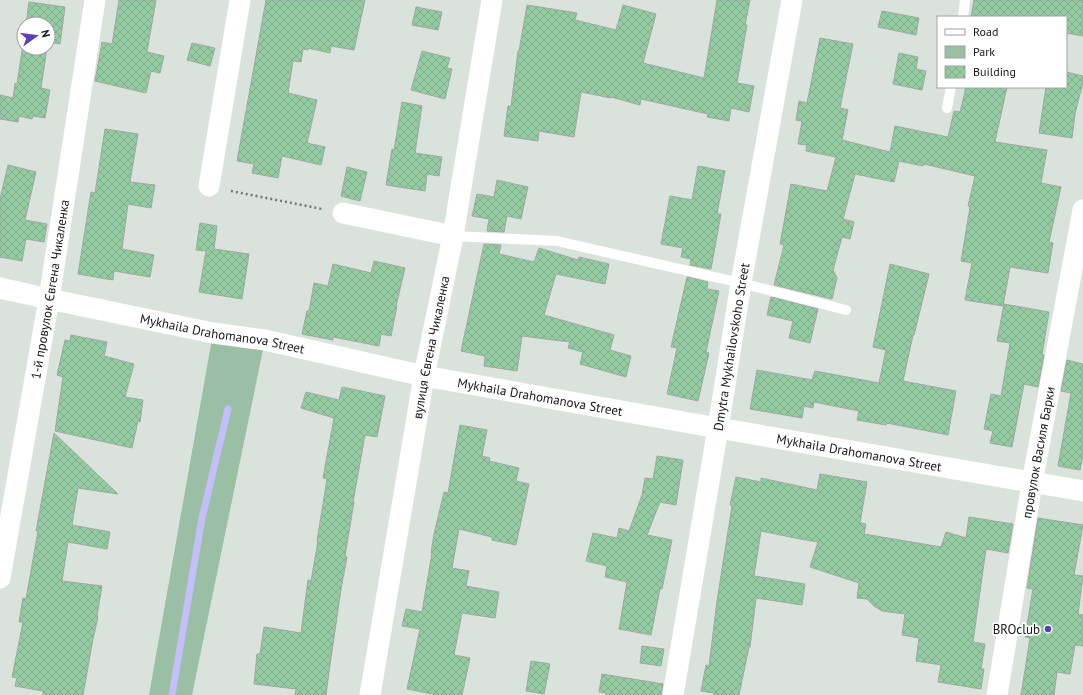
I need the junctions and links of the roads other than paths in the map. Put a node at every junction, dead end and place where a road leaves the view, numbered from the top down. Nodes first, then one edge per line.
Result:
1 (95, 0) edge
2 (240, 0) edge
3 (492, 0) edge
4 (792, 0) edge
5 (966, 0) edge
6 (963, 16) edge
7 (951, 88) edge
8 (947, 108) dead end
9 (208, 186) road end
10 (1083, 210) edge
11 (343, 213) road end
12 (453, 236) junction
13 (741, 283) junction
14 (0, 288) edge
15 (49, 299) junction
16 (846, 310) dead end
17 (424, 376) junction
18 (718, 428) junction
19 (1032, 483) junction
20 (1083, 491) edge
21 (0, 578) edge
22 (370, 695) edge
23 (673, 695) edge
24 (997, 695) edge

1 - 15 street, 1-й провулок Євгена Чикаленка
2 - 9 street
3 - 12 street, вулиця Євгена Чикаленка
4 - 13 street, Dmytra Mykhailovskoho Street
5 - 6 lane
7 - 8 lane
10 - 19 street, провулок Василя Барки
11 - 12 street
12 - 13 lane
12 - 17 street, вулиця Євгена Чикаленка
13 - 16 lane
13 - 18 street, Dmytra Mykhailovskoho Street
14 - 15 street, Mykhaila Drahomanova Street
15 - 17 street, Mykhaila Drahomanova Street
15 - 21 street, 1-й провулок Євгена Чикаленка
17 - 18 street, Mykhaila Drahomanova Street
17 - 22 street, вулиця Євгена Чикаленка
18 - 19 street, Mykhaila Drahomanova Street
18 - 23 street, Dmytra Mykhailovskoho Street
19 - 20 street, Mykhaila Drahomanova Street
19 - 24 street, провулок Василя Барки

